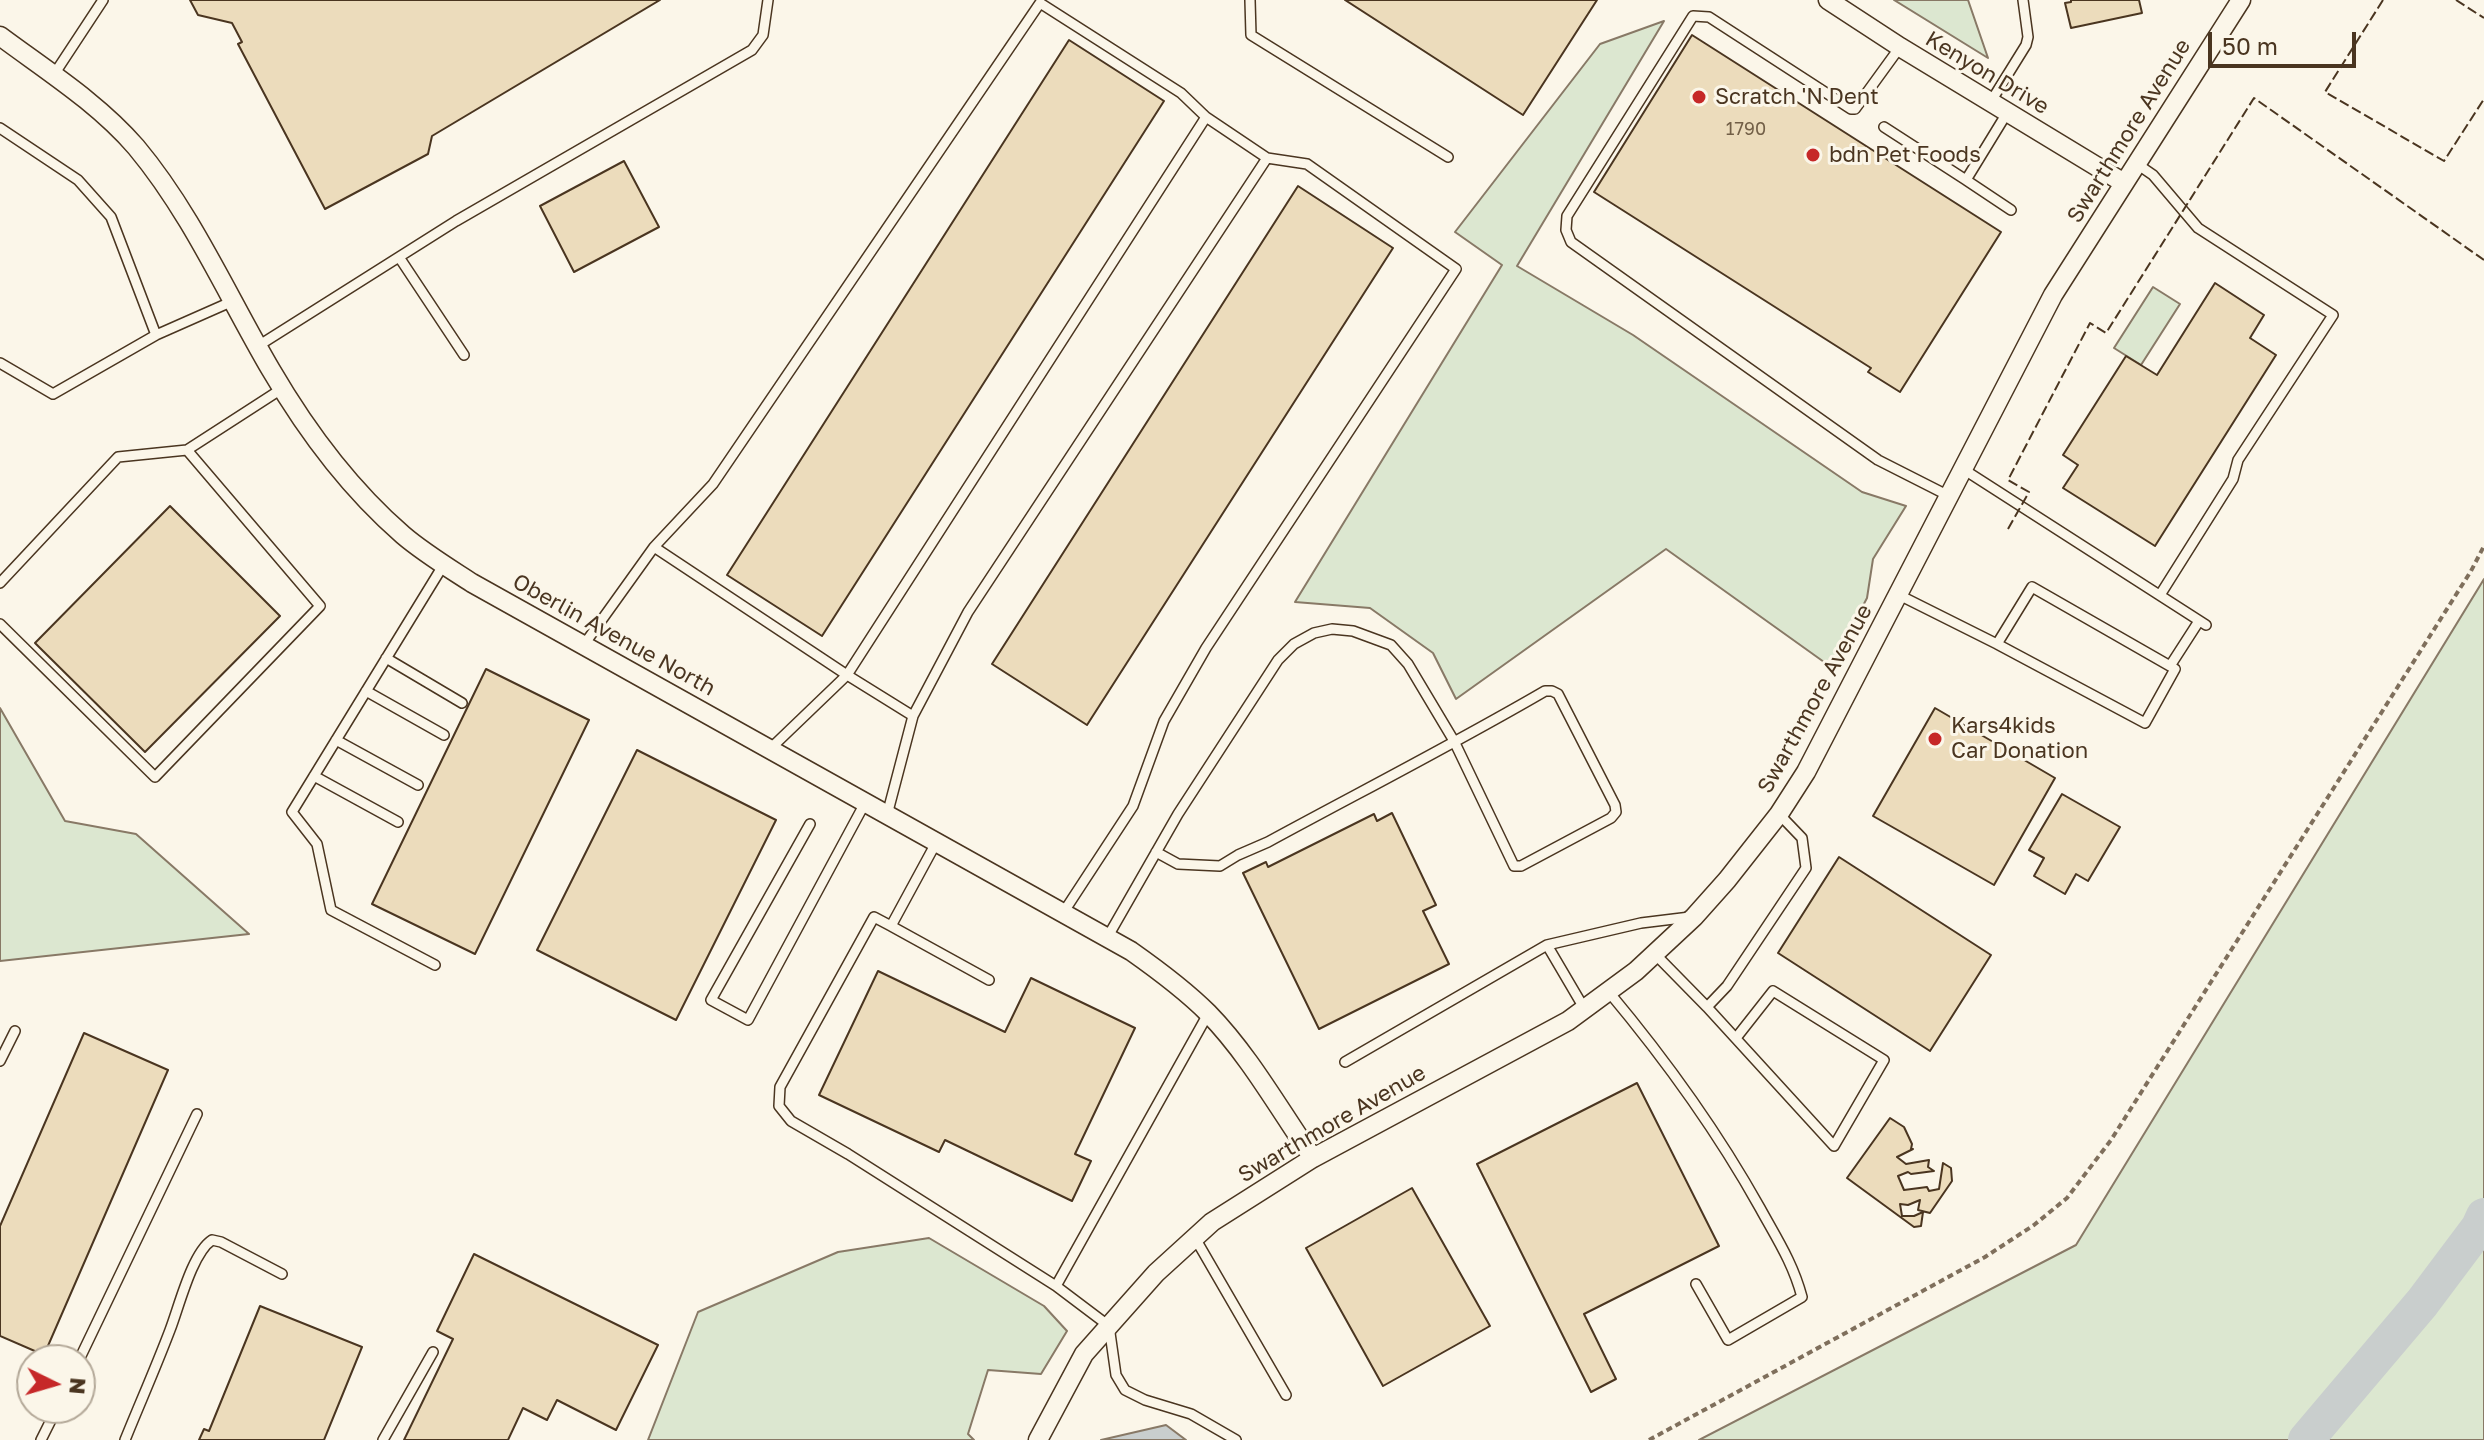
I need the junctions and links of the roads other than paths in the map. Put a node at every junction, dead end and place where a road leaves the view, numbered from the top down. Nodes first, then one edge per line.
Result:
1 (103, 0) edge
2 (768, 0) edge
3 (1250, 0) edge
4 (1828, 0) edge
5 (2023, 0) edge
6 (2233, 3) edge
7 (0, 36) edge
8 (1900, 47) junction
9 (53, 76) junction
10 (1999, 108) junction
11 (1206, 117) junction
12 (1884, 127) dead end
13 (0, 128) edge
14 (1448, 157) dead end
15 (1267, 158) junction
16 (2137, 164) junction
17 (1966, 180) junction
18 (2124, 183) junction
19 (2011, 210) dead end
20 (399, 257) junction
21 (233, 301) junction
22 (156, 335) junction
23 (258, 346) junction
24 (464, 355) dead end
25 (0, 363) edge
26 (283, 388) junction
27 (187, 450) junction
28 (1963, 469) junction
29 (1950, 496) junction
30 (654, 547) junction
31 (444, 564) junction
32 (0, 583) edge
33 (1899, 595) junction
34 (2160, 595) junction
35 (0, 624) edge
36 (1997, 644) junction
37 (583, 646) junction
38 (386, 658) junction
39 (2170, 666) junction
40 (847, 675) junction
41 (366, 691) junction
42 (462, 703) dead end
43 (913, 716) junction
44 (444, 735) dead end
45 (336, 740) junction
46 (1454, 741) junction
47 (771, 748) junction
48 (314, 776) junction
49 (418, 785) dead end
50 (865, 803) junction
51 (1779, 814) junction
52 (887, 815) junction
53 (398, 822) dead end
54 (810, 824) dead end
55 (936, 843) junction
56 (1156, 852) junction
57 (1063, 913) junction
58 (1694, 917) junction
59 (891, 926) junction
60 (1107, 938) junction
61 (1547, 945) junction
62 (1654, 953) junction
63 (435, 965) dead end
64 (989, 980) dead end
65 (1608, 991) junction
66 (1707, 1007) junction
67 (1584, 1008) junction
68 (1208, 1013) junction
69 (15, 1031) dead end
70 (1736, 1038) junction
71 (0, 1061) edge
72 (1345, 1062) dead end
73 (197, 1114) dead end
74 (1313, 1158) junction
75 (1195, 1238) junction
76 (282, 1274) dead end
77 (1696, 1284) dead end
78 (1056, 1286) junction
79 (1109, 1326) junction
80 (87, 1344) edge
81 (433, 1352) dead end
82 (1286, 1395) dead end
83 (125, 1440) edge
84 (383, 1440) edge
85 (1038, 1440) edge
86 (1236, 1440) edge

1 - 9 lane
2 - 20 lane
3 - 14 lane
4 - 8 street, Kenyon Drive
5 - 10 lane
6 - 16 street, Swarthmore Avenue
7 - 9 street, Oberlin Avenue North
8 - 10 street, Kenyon Drive
8 - 29 lane
9 - 21 street, Oberlin Avenue North
10 - 17 lane
10 - 18 street, Kenyon Drive
11 - 15 lane
11 - 30 lane
11 - 40 lane
12 - 17 lane
13 - 22 lane
15 - 43 lane
15 - 57 lane
16 - 18 street, Swarthmore Avenue
16 - 34 lane
17 - 19 lane
18 - 28 street, Swarthmore Avenue
20 - 23 lane
20 - 24 lane
21 - 22 lane
21 - 23 street, Oberlin Avenue North
22 - 25 lane
23 - 26 street, Oberlin Avenue North
26 - 27 lane
26 - 31 street, Oberlin Avenue North
27 - 32 lane
27 - 35 lane
28 - 29 street, Swarthmore Avenue
28 - 34 lane
29 - 33 street, Swarthmore Avenue
30 - 37 lane
30 - 40 lane
31 - 37 street, Oberlin Avenue North
31 - 38 lane
33 - 36 lane
33 - 51 street, Swarthmore Avenue
34 - 39 lane
36 - 39 lane
36 - 39 lane
37 - 47 street, Oberlin Avenue North
38 - 41 lane
38 - 42 lane
40 - 43 lane
40 - 47 lane
41 - 44 lane
41 - 45 lane
43 - 52 lane
45 - 48 lane
45 - 49 lane
46 - 46 lane
46 - 56 lane
46 - 56 lane
47 - 50 street, Oberlin Avenue North
48 - 53 lane
48 - 63 lane
50 - 52 street, Oberlin Avenue North
50 - 54 lane
51 - 58 street, Swarthmore Avenue
51 - 66 lane
52 - 55 street, Oberlin Avenue North
55 - 57 street, Oberlin Avenue North
55 - 59 lane
56 - 60 lane
57 - 60 street, Oberlin Avenue North
58 - 61 lane
58 - 62 street, Swarthmore Avenue
59 - 64 lane
59 - 78 lane
60 - 68 street, Oberlin Avenue North
61 - 67 lane
61 - 72 lane
62 - 65 street, Swarthmore Avenue
62 - 66 lane
65 - 67 street, Swarthmore Avenue
65 - 77 lane
66 - 70 lane
67 - 74 street, Swarthmore Avenue
68 - 74 street, Oberlin Avenue North
68 - 78 lane
69 - 71 lane
70 - 70 lane
73 - 80 lane
74 - 75 street, Swarthmore Avenue
75 - 79 street, Swarthmore Avenue
75 - 82 lane
76 - 83 lane
78 - 79 lane
79 - 85 street, Swarthmore Avenue
79 - 86 lane
81 - 84 lane

